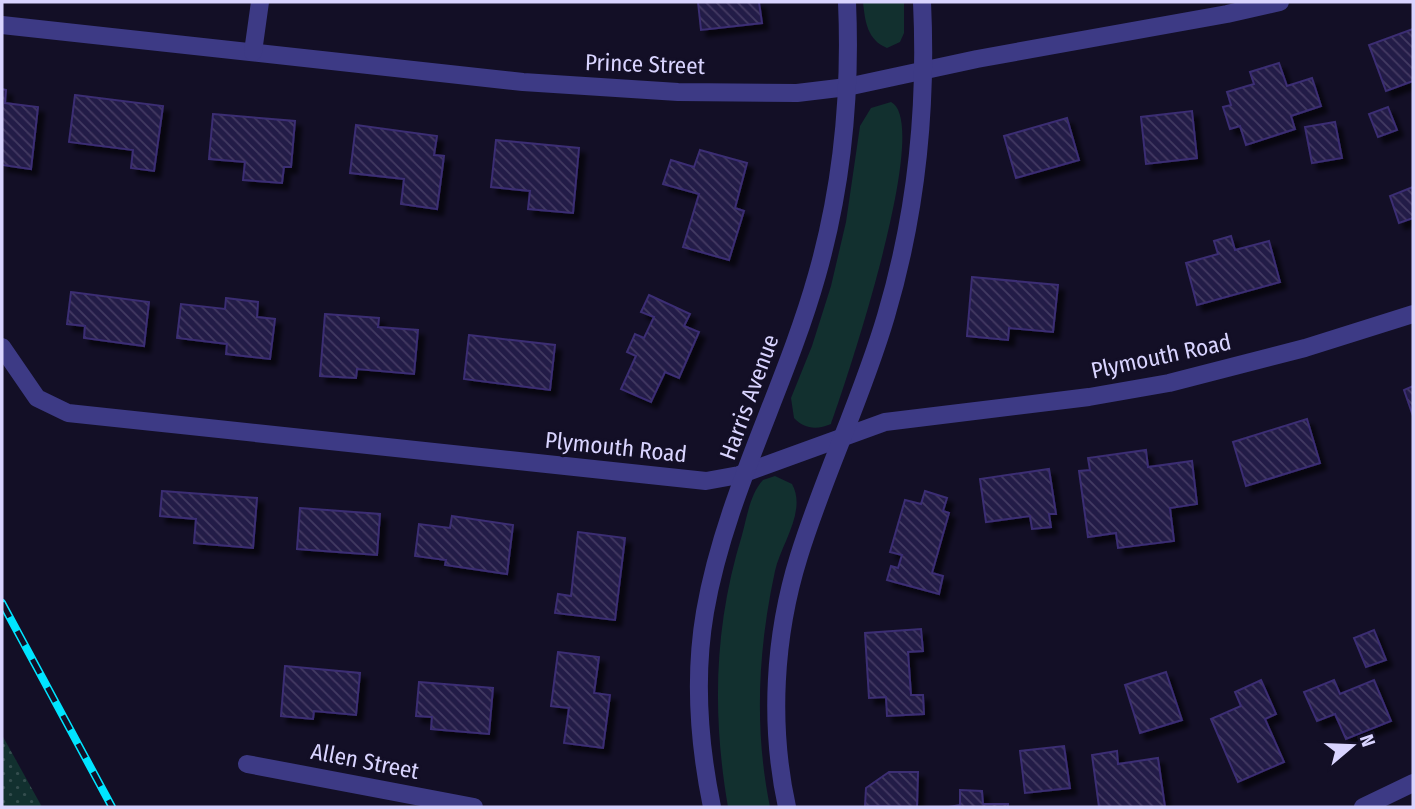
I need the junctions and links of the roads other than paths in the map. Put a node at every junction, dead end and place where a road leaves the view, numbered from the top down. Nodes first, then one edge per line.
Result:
1 (260, 2) edge
2 (847, 2) edge
3 (922, 2) edge
4 (1280, 2) edge
5 (2, 25) edge
6 (253, 52) junction
7 (924, 71) junction
8 (847, 87) junction
9 (1413, 314) edge
10 (2, 347) edge
11 (844, 435) junction
12 (748, 471) junction
13 (247, 764) dead end
14 (1413, 783) edge
15 (474, 807) edge
16 (712, 807) edge
17 (787, 807) edge
18 (1363, 807) edge

1 - 6 street
2 - 8 street, Harris Avenue
3 - 7 street
4 - 7 street, Prince Street
5 - 6 street, Prince Street
6 - 8 street, Prince Street
7 - 8 street, Prince Street
7 - 11 street
8 - 12 street, Harris Avenue
9 - 11 street, Plymouth Road
10 - 12 street, Plymouth Road
11 - 12 street, Plymouth Road
11 - 17 street
12 - 16 street, Harris Avenue
13 - 15 street, Allen Street
14 - 18 street

